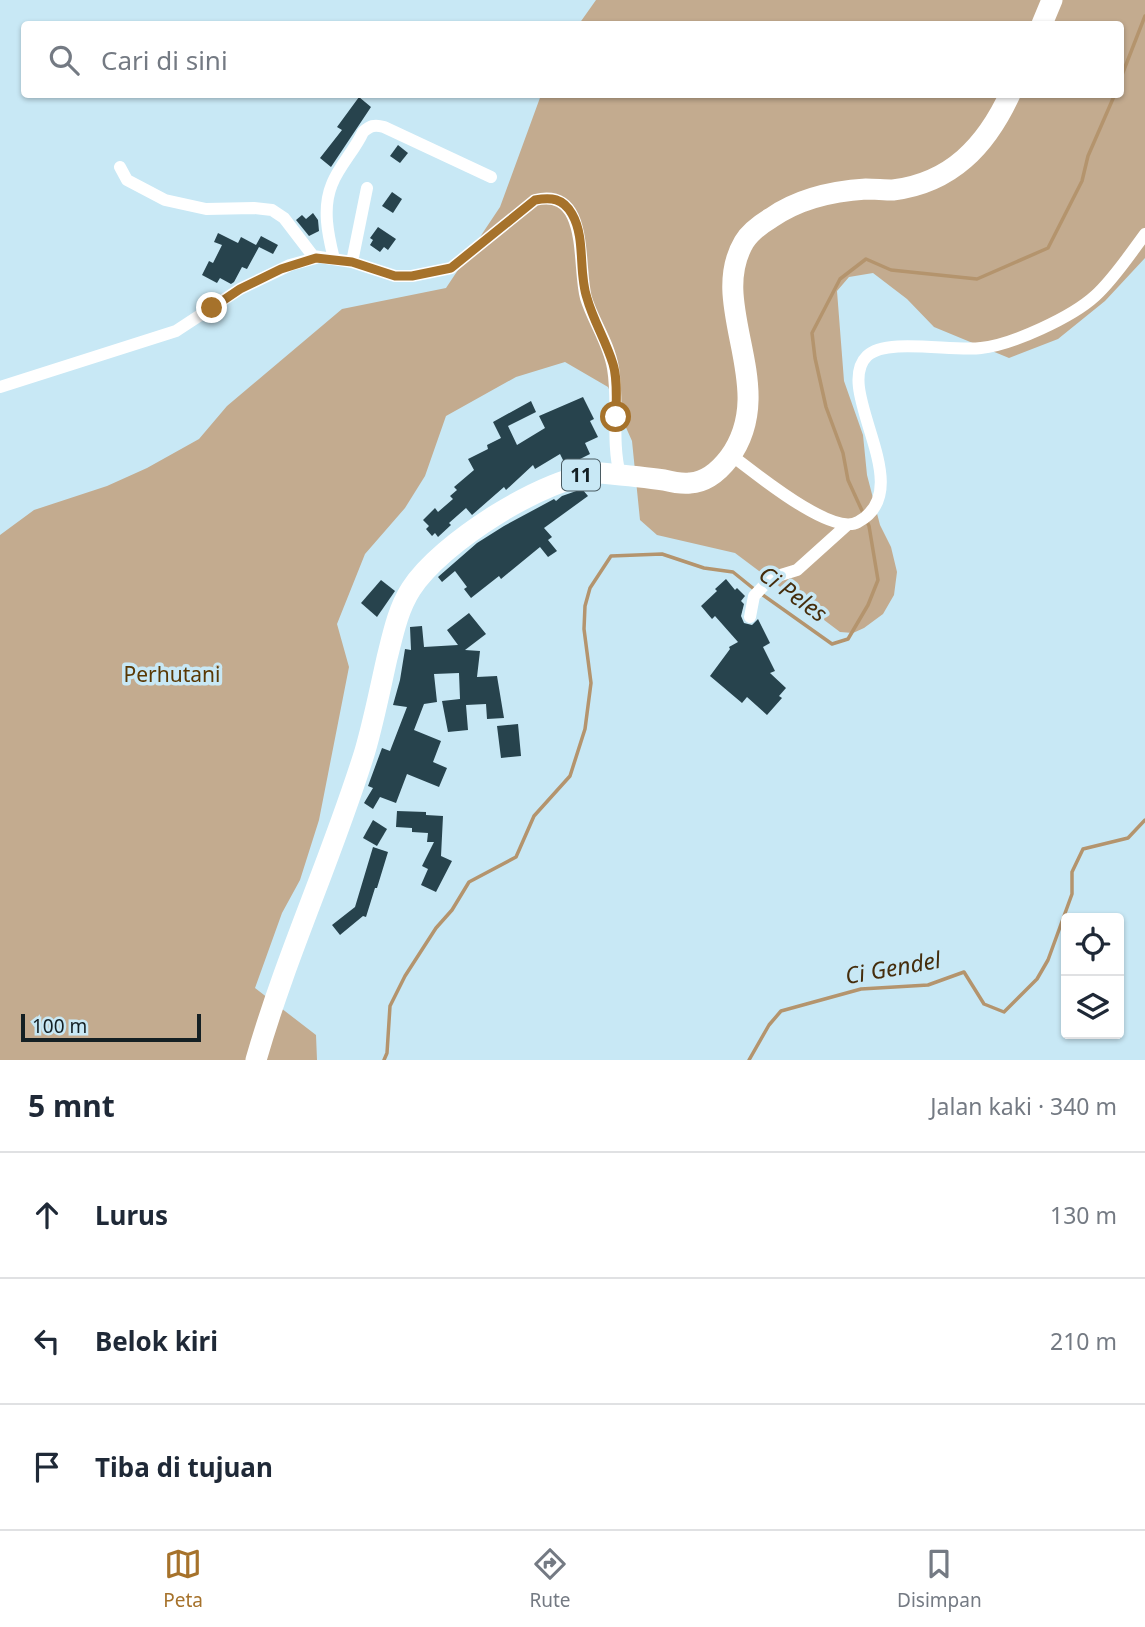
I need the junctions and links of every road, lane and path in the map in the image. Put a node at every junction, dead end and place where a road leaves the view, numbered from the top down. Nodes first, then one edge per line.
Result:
1 (1052, 0) edge
2 (1043, 21) edge
3 (1008, 98) edge
4 (120, 167) dead end
5 (491, 177) dead end
6 (367, 188) dead end
7 (1145, 234) edge
8 (316, 258) junction
9 (334, 259) junction
10 (352, 262) junction
11 (0, 387) edge
12 (731, 456) junction
13 (620, 475) junction
14 (852, 524) junction
15 (750, 617) dead end
16 (256, 1060) edge

1 - 2 highway
3 - 12 highway, 11
4 - 8 street
5 - 9 street
6 - 10 street
7 - 14 street
8 - 9 street
8 - 11 street
9 - 10 street
10 - 13 street
12 - 13 highway, 11
12 - 14 street
13 - 16 highway, 11
14 - 15 street

